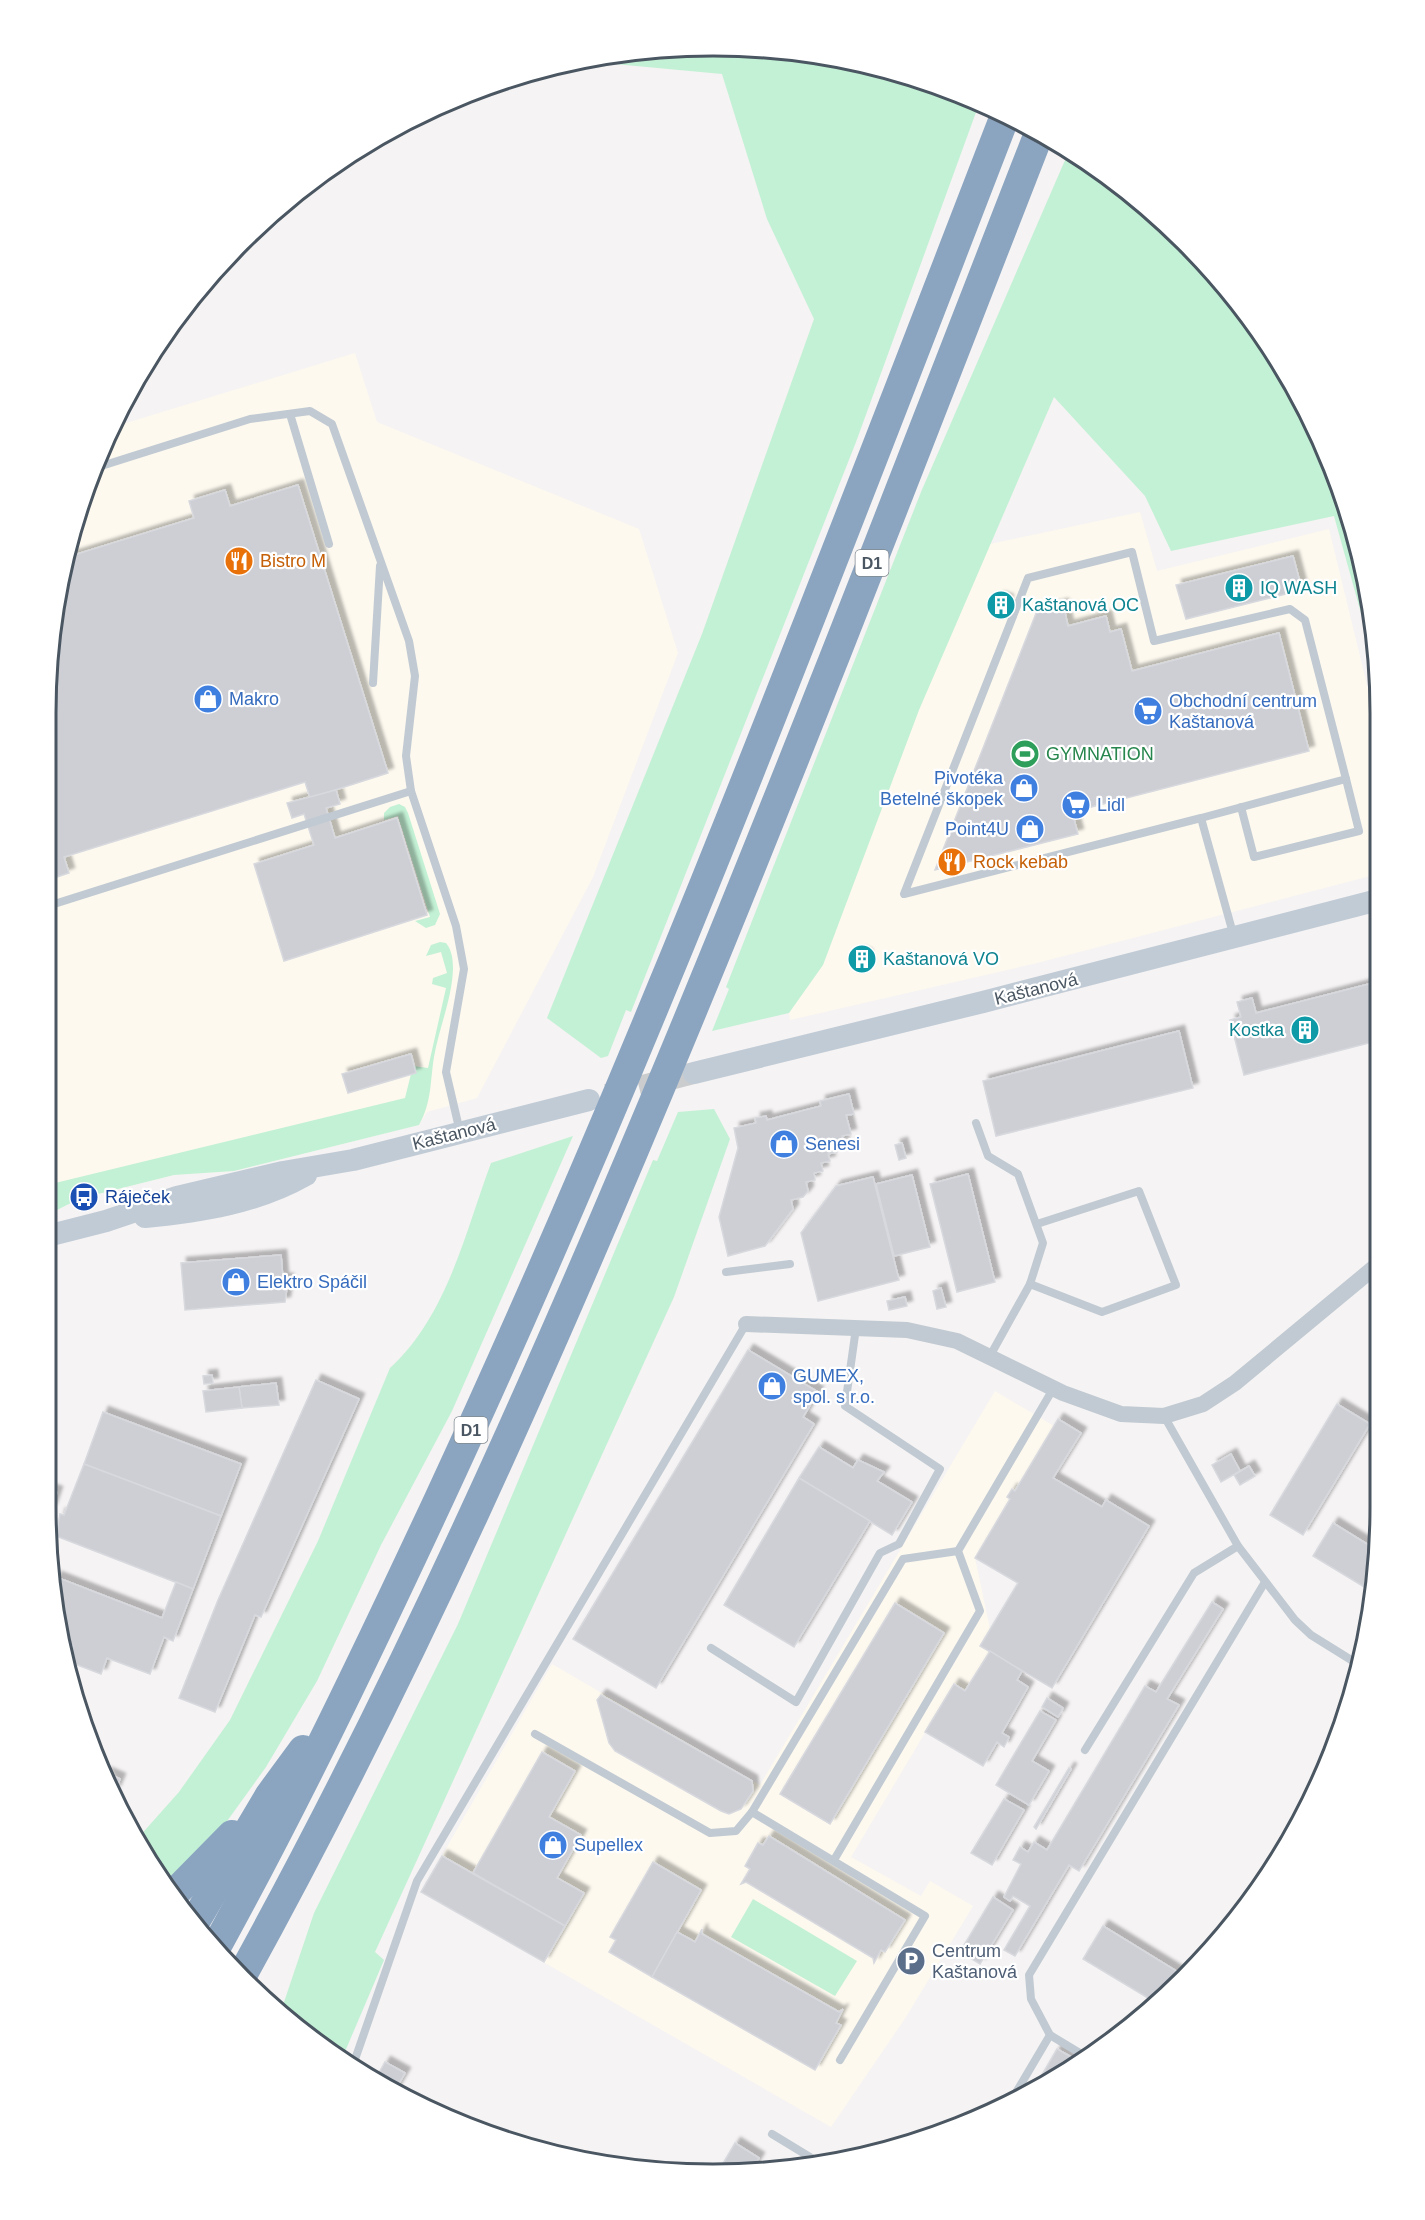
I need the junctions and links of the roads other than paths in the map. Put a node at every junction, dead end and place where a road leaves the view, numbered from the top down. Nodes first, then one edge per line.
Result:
1 (1002, 123) edge
2 (1036, 141) edge
3 (290, 414) junction
4 (104, 465) edge
5 (329, 544) dead end
6 (380, 560) junction
7 (373, 683) dead end
8 (1346, 779) junction
9 (411, 791) junction
10 (1241, 807) junction
11 (1201, 818) junction
12 (1370, 902) edge
13 (56, 903) edge
14 (1234, 939) junction
15 (694, 1073) tunnel mouth
16 (589, 1100) tunnel mouth
17 (976, 1123) dead end
18 (461, 1132) junction
19 (1036, 1224) junction
20 (56, 1234) edge
21 (790, 1264) dead end
22 (1370, 1271) edge
23 (726, 1272) dead end
24 (1030, 1284) junction
25 (746, 1324) joint
26 (856, 1328) junction
27 (990, 1356) junction
28 (1053, 1389) junction
29 (1164, 1416) junction
30 (1238, 1546) junction
31 (958, 1551) junction
32 (1265, 1581) junction
33 (711, 1648) dead end
34 (1351, 1660) edge
35 (354, 1680) junction
36 (536, 1734) dead end
37 (1085, 1750) dead end
38 (270, 1795) junction
39 (752, 1812) junction
40 (834, 1860) junction
41 (178, 1890) edge
42 (198, 1916) edge
43 (219, 1941) edge
44 (245, 1969) edge
45 (1050, 2035) junction
46 (1080, 2053) edge
47 (355, 2059) edge
48 (840, 2060) dead end
49 (1018, 2088) edge
50 (772, 2134) dead end
51 (811, 2157) edge

1 - 35 highway, D1
2 - 44 highway, D1
3 - 4 lane
3 - 5 lane
3 - 6 lane
6 - 7 lane
6 - 9 lane
8 - 10 lane
8 - 10 lane
8 - 11 lane
9 - 13 lane
9 - 18 lane
10 - 11 lane
11 - 14 lane
12 - 14 main road, Kaštanová
14 - 15 main road, Kaštanová
16 - 18 main road, Kaštanová
17 - 19 lane
18 - 20 main road, Kaštanová
19 - 24 lane
19 - 24 lane
21 - 23 lane
22 - 29 street
24 - 27 lane
25 - 26 street
25 - 47 lane
26 - 27 street
26 - 33 lane
27 - 28 street
28 - 29 street
28 - 31 lane
29 - 30 lane
30 - 32 lane
30 - 37 lane
31 - 39 lane
31 - 40 lane
32 - 34 lane
32 - 45 lane
35 - 38 highway
35 - 43 highway, D1
36 - 39 lane
38 - 41 highway
38 - 42 highway
39 - 40 lane
40 - 48 lane
45 - 46 lane
45 - 49 lane
50 - 51 lane

